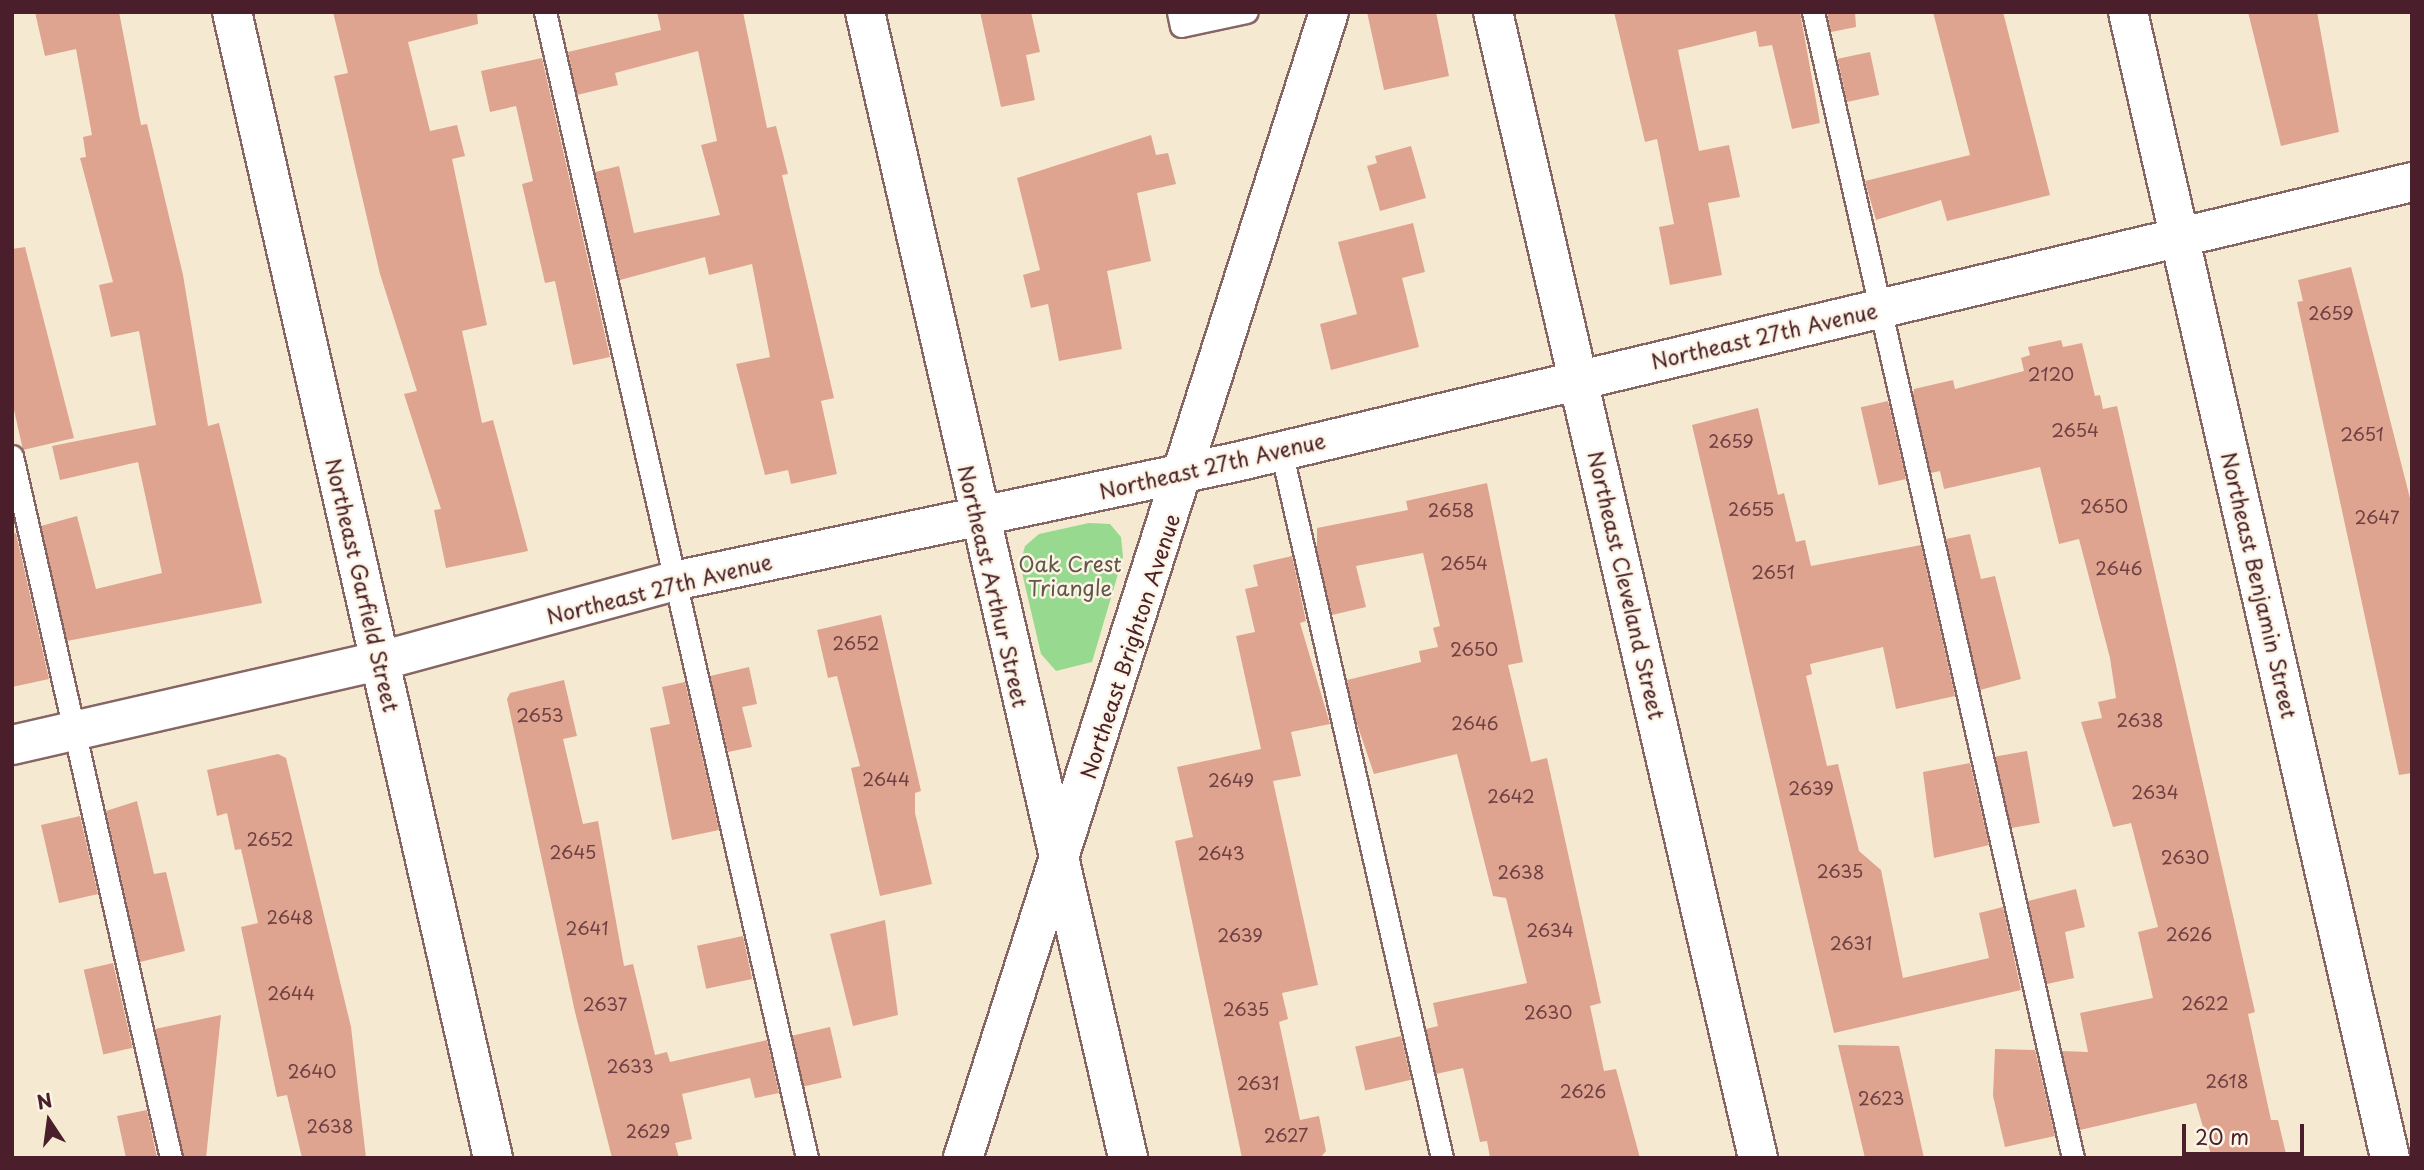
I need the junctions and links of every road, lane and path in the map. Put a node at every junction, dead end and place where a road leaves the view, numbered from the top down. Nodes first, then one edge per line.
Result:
1 (232, 12) edge
2 (545, 12) edge
3 (864, 12) edge
4 (1178, 12) edge
5 (1247, 12) edge
6 (1329, 12) edge
7 (1493, 12) edge
8 (1813, 12) edge
9 (2128, 12) edge
10 (2412, 182) edge
11 (2180, 236) junction
12 (1880, 308) junction
13 (1580, 379) junction
14 (1281, 450) junction
15 (12, 456) edge
16 (1184, 473) junction
17 (978, 516) junction
18 (674, 581) junction
19 (380, 661) junction
20 (73, 732) junction
21 (12, 745) edge
22 (1060, 863) junction
23 (171, 1158) edge
24 (493, 1158) edge
25 (807, 1158) edge
26 (963, 1158) edge
27 (1128, 1158) edge
28 (1442, 1158) edge
29 (1758, 1158) edge
30 (2073, 1158) edge
31 (2389, 1158) edge

1 - 19 street, Northeast Garfield Street
2 - 18 lane
3 - 17 street, Northeast Arthur Street
4 - 5 lane
6 - 16 street, Northeast Brighton Avenue
7 - 13 street, Northeast Cleveland Street
8 - 12 lane
9 - 11 street, Northeast Benjamin Street
10 - 11 street, Northeast 27th Avenue
11 - 12 street, Northeast 27th Avenue
11 - 31 street, Northeast Benjamin Street
12 - 13 street, Northeast 27th Avenue
12 - 30 lane
13 - 14 street, Northeast 27th Avenue
13 - 29 street, Northeast Cleveland Street
14 - 16 street, Northeast 27th Avenue
14 - 28 lane
15 - 20 lane
16 - 17 street, Northeast 27th Avenue
16 - 22 street, Northeast Brighton Avenue
17 - 18 street, Northeast 27th Avenue
17 - 22 street, Northeast Arthur Street
18 - 19 street, Northeast 27th Avenue
18 - 25 lane
19 - 20 street, Northeast 27th Avenue
19 - 24 street, Northeast Garfield Street
20 - 21 street, Northeast 27th Avenue
20 - 23 lane
22 - 26 street, Northeast Brighton Avenue
22 - 27 street, Northeast Arthur Street

